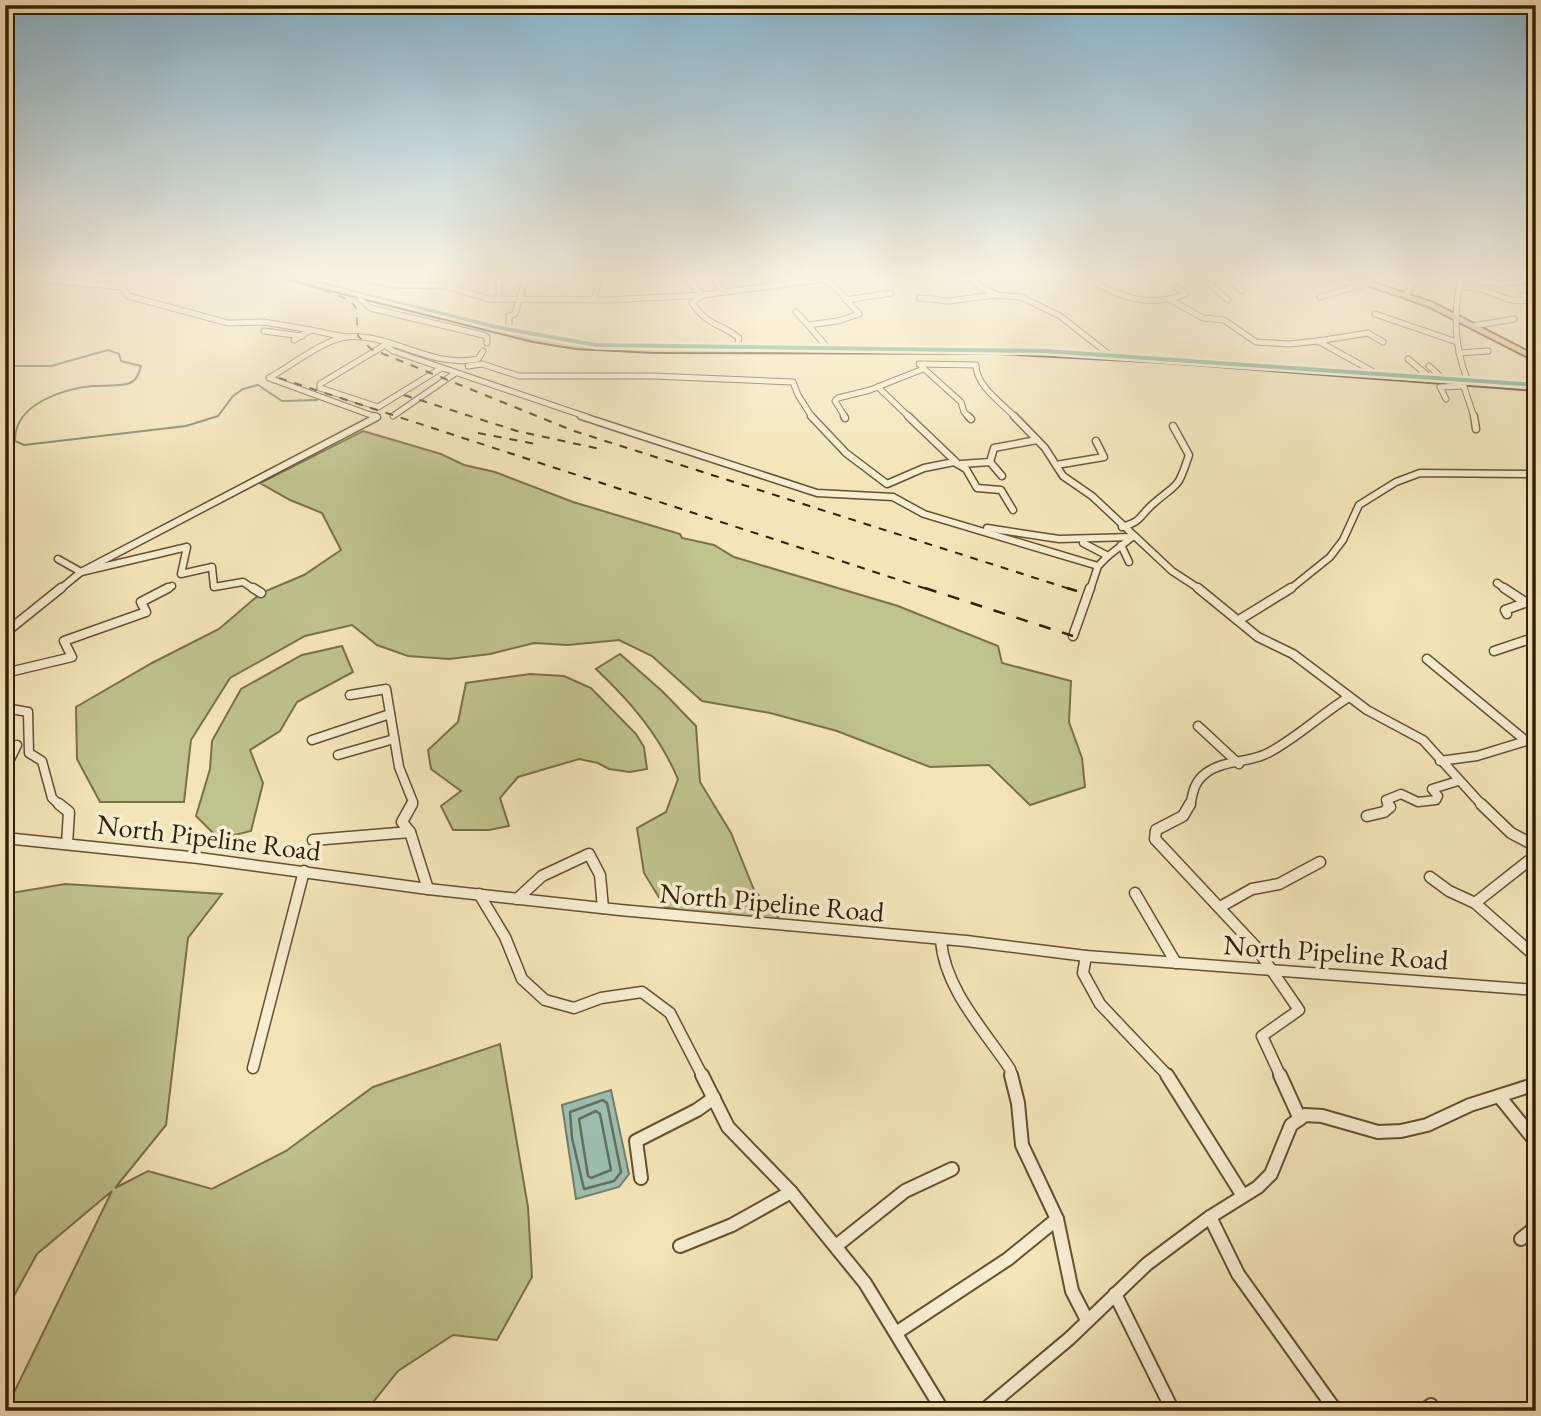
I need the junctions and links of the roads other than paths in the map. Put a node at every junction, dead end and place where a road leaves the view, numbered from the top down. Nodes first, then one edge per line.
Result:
1 (330, 345) edge
2 (385, 345) junction
3 (577, 345) edge
4 (664, 345) edge
5 (1097, 345) edge
6 (1325, 345) edge
7 (1458, 345) edge
8 (1505, 345) edge
9 (826, 346) joint
10 (737, 347) joint
11 (483, 351) dead end
12 (1488, 351) dead end
13 (1105, 352) junction
14 (1459, 352) junction
15 (432, 356) junction
16 (1408, 359) dead end
17 (1536, 359) edge
18 (1429, 366) dead end
19 (440, 369) junction
20 (923, 369) junction
21 (1371, 371) junction
22 (454, 373) junction
23 (1427, 375) junction
24 (1410, 376) junction
25 (1441, 377) junction
26 (1465, 382) junction
27 (1536, 386) edge
28 (877, 387) junction
29 (1446, 399) dead end
30 (393, 415) dead end
31 (845, 418) dead end
32 (971, 419) dead end
33 (1173, 426) dead end
34 (1476, 429) dead end
35 (1037, 440) junction
36 (1096, 441) dead end
37 (990, 462) junction
38 (958, 463) junction
39 (1056, 466) junction
40 (1536, 474) edge
41 (1002, 476) dead end
42 (887, 484) junction
43 (1013, 510) dead end
44 (1122, 527) junction
45 (1133, 537) junction
46 (1081, 542) junction
47 (1121, 545) junction
48 (1108, 556) junction
49 (58, 559) dead end
50 (1129, 562) dead end
51 (1098, 566) junction
52 (81, 572) junction
53 (1497, 583) dead end
54 (172, 586) dead end
55 (261, 593) dead end
56 (1536, 599) edge
57 (1525, 601) junction
58 (1507, 614) dead end
59 (1238, 621) junction
60 (19, 622) junction
61 (5, 625) edge
62 (5, 633) edge
63 (1073, 636) dead end
64 (1536, 637) edge
65 (1494, 651) dead end
66 (1427, 659) dead end
67 (5, 673) edge
68 (350, 695) dead end
69 (1349, 697) junction
70 (5, 708) edge
71 (390, 714) junction
72 (1198, 726) dead end
73 (394, 739) junction
74 (312, 740) dead end
75 (1532, 741) edge
76 (17, 745) dead end
77 (338, 755) dead end
78 (1440, 761) junction
79 (1239, 764) junction
80 (5, 769) edge
81 (1458, 781) junction
82 (1367, 816) dead end
83 (410, 832) junction
84 (5, 838) edge
85 (313, 840) dead end
86 (67, 844) junction
87 (1536, 846) edge
88 (1536, 855) edge
89 (1320, 862) dead end
90 (304, 871) junction
91 (1430, 877) dead end
92 (428, 889) junction
93 (1135, 893) dead end
94 (479, 894) junction
95 (517, 899) junction
96 (1475, 903) junction
97 (1220, 907) junction
98 (603, 908) junction
99 (941, 941) junction
100 (1086, 956) junction
101 (1536, 957) edge
102 (1177, 963) junction
103 (1270, 971) junction
104 (1536, 990) edge
105 (253, 1068) dead end
106 (1536, 1084) edge
107 (1499, 1096) junction
108 (714, 1098) junction
109 (1300, 1119) junction
110 (1536, 1142) edge
111 (953, 1169) dead end
112 (641, 1178) dead end
113 (791, 1192) junction
114 (1243, 1196) junction
115 (1210, 1217) junction
116 (1056, 1219) junction
117 (1536, 1227) edge
118 (1521, 1239) dead end
119 (680, 1246) dead end
120 (836, 1246) junction
121 (1115, 1294) junction
122 (1087, 1320) junction
123 (896, 1333) junction
124 (943, 1411) edge
125 (984, 1411) edge
126 (1173, 1411) edge
127 (1336, 1411) edge

1 - 52 street
2 - 15 street
2 - 19 street
2 - 19 street
3 - 24 highway
4 - 10 highway
5 - 13 street
6 - 21 street
7 - 14 street
8 - 17 main road
9 - 10 highway
9 - 13 highway
11 - 15 street
12 - 14 street
13 - 21 highway
14 - 26 street
15 - 42 street
16 - 23 street
18 - 25 street
19 - 22 street
20 - 28 street
20 - 32 street
20 - 35 street
21 - 24 highway
22 - 30 street
22 - 51 street
23 - 24 highway
23 - 25 highway
24 - 26 highway
25 - 26 highway
26 - 27 highway
26 - 29 street
26 - 34 street
28 - 31 street
28 - 38 street
33 - 44 street
35 - 37 street
35 - 39 street
36 - 39 street
37 - 38 street
37 - 41 street
38 - 42 street
38 - 43 street
39 - 44 street
40 - 59 street
42 - 46 street
44 - 45 street
45 - 46 street
45 - 47 street
45 - 59 street
46 - 48 street
47 - 48 street
47 - 50 street
48 - 51 street
49 - 52 street
51 - 63 street
52 - 55 street
52 - 60 street
53 - 57 street
54 - 67 street
56 - 57 street
57 - 58 street
59 - 69 street
60 - 61 street
60 - 62 street
64 - 65 street
66 - 75 street
68 - 71 street
69 - 78 street
69 - 79 street
70 - 86 street
71 - 73 street
71 - 74 street
72 - 79 street
73 - 77 street
73 - 83 street
75 - 78 street
76 - 80 street
78 - 81 street
79 - 97 street
81 - 82 street
81 - 87 street
83 - 85 street
83 - 92 street
84 - 86 street, North Pipeline Road
86 - 90 street, North Pipeline Road
88 - 96 street
89 - 97 street
90 - 92 street, North Pipeline Road
90 - 105 street
91 - 96 street
92 - 94 street, North Pipeline Road
93 - 102 street
94 - 95 street, North Pipeline Road
94 - 108 street
95 - 98 street, North Pipeline Road
95 - 98 street
96 - 101 street
97 - 103 street
98 - 99 street, North Pipeline Road
99 - 100 street, North Pipeline Road
99 - 116 street
100 - 102 street, North Pipeline Road
100 - 114 street
102 - 103 street, North Pipeline Road
103 - 104 street, North Pipeline Road
103 - 109 street
106 - 107 street
107 - 109 street
107 - 110 street
108 - 112 street
108 - 113 street
109 - 114 street
111 - 120 street
113 - 119 street
113 - 120 street
114 - 115 street
115 - 121 street
115 - 127 street
116 - 122 street
116 - 123 street
117 - 118 street
120 - 123 street
121 - 122 street
121 - 126 street
122 - 125 street
123 - 124 street

